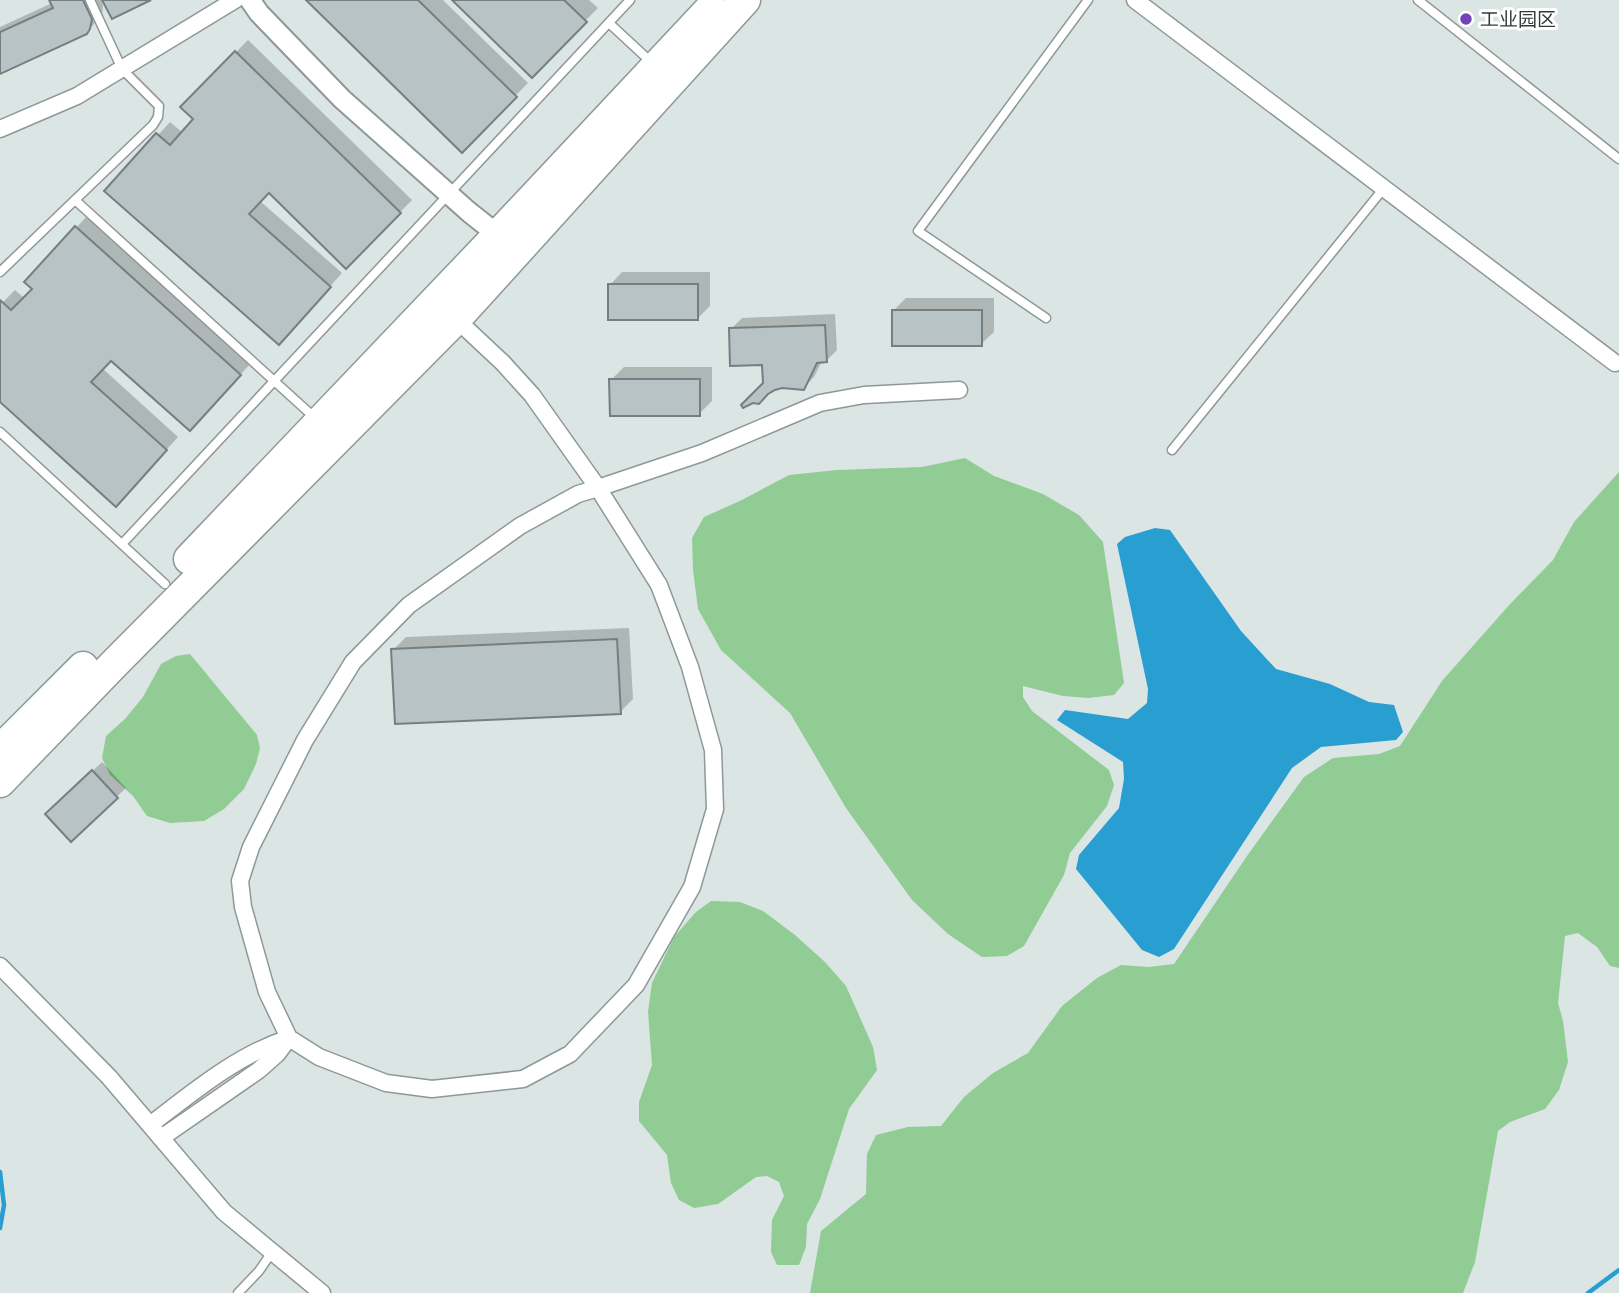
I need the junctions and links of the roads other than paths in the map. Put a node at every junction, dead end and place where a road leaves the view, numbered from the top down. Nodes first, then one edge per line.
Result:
1 (90, 0) edge
2 (235, 0) edge
3 (250, 0) edge
4 (630, 0) edge
5 (718, 0) edge
6 (745, 0) edge
7 (1088, 0) edge
8 (1135, 0) edge
9 (1418, 0) edge
10 (609, 23) junction
11 (656, 67) junction
12 (122, 69) junction
13 (0, 129) edge
14 (1619, 159) edge
15 (1384, 188) junction
16 (449, 194) junction
17 (75, 200) junction
18 (498, 235) junction
19 (0, 272) edge
20 (1046, 318) dead end
21 (456, 319) junction
22 (1615, 363) dead end
23 (274, 381) junction
24 (959, 390) dead end
25 (320, 422) junction
26 (0, 432) edge
27 (1171, 450) dead end
28 (598, 488) junction
29 (122, 544) junction
30 (165, 584) junction
31 (0, 750) edge
32 (0, 782) edge
33 (0, 966) edge
34 (289, 1038) junction
35 (150, 1125) junction
36 (161, 1138) junction
37 (272, 1252) junction
38 (241, 1290) edge
39 (252, 1293) edge
40 (322, 1293) edge

1 - 12 lane
2 - 12 street
3 - 16 street
4 - 10 lane
5 - 11 highway
6 - 21 highway
7 - 20 lane
8 - 15 street
9 - 14 lane
10 - 11 lane
10 - 16 lane
11 - 18 highway
12 - 13 street
12 - 17 lane
15 - 22 street
15 - 27 lane
16 - 18 street
16 - 23 lane
17 - 19 lane
17 - 23 lane
18 - 25 highway
21 - 28 street
21 - 32 highway
23 - 25 lane
23 - 29 lane
24 - 28 street
25 - 30 highway
26 - 29 lane
28 - 34 street
28 - 34 street
29 - 30 lane
30 - 31 highway
33 - 35 street
34 - 35 street
34 - 36 street
35 - 36 street
36 - 37 street
37 - 38 lane
37 - 40 street
38 - 39 lane

